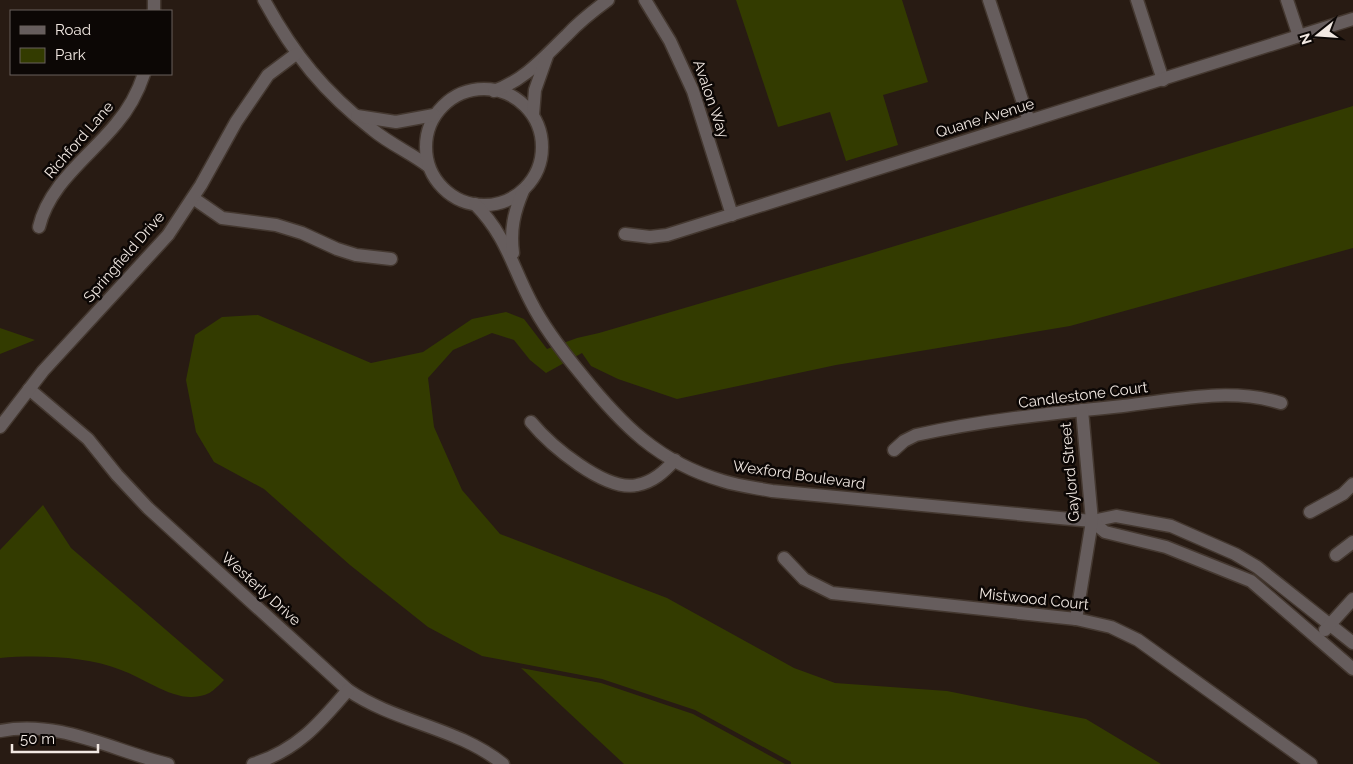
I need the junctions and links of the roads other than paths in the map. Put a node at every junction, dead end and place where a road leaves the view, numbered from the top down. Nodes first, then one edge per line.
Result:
1 (264, 0) edge
2 (608, 0) edge
3 (645, 0) edge
4 (989, 0) edge
5 (1137, 0) edge
6 (1287, 0) edge
7 (1353, 19) edge
8 (1299, 36) junction
9 (296, 54) junction
10 (547, 56) junction
11 (144, 75) edge
12 (1163, 80) junction
13 (494, 91) junction
14 (434, 115) junction
15 (533, 115) junction
16 (357, 116) junction
17 (1029, 121) junction
18 (428, 166) junction
19 (524, 190) junction
20 (193, 198) junction
21 (475, 204) junction
22 (732, 215) junction
23 (39, 227) dead end
24 (625, 234) dead end
25 (391, 259) dead end
26 (515, 263) junction
27 (29, 389) junction
28 (1281, 404) dead end
29 (1082, 410) junction
30 (531, 422) dead end
31 (0, 427) edge
32 (894, 450) dead end
33 (675, 460) junction
34 (1353, 484) edge
35 (1310, 512) dead end
36 (1092, 521) junction
37 (1353, 542) edge
38 (1336, 555) dead end
39 (784, 558) dead end
40 (1353, 599) edge
41 (1076, 619) junction
42 (1331, 625) junction
43 (1317, 638) junction
44 (1351, 638) edge
45 (1337, 655) junction
46 (1353, 669) edge
47 (348, 690) junction
48 (0, 732) edge
49 (168, 764) edge
50 (253, 764) edge
51 (504, 764) edge
52 (1310, 764) edge

1 - 9 street
2 - 10 street
3 - 22 street, Avalon Way
4 - 17 street
5 - 12 street
6 - 8 street
7 - 8 street, Quane Avenue
8 - 12 street, Quane Avenue
9 - 16 street
9 - 20 street, Springfield Drive
10 - 13 street
10 - 15 street
11 - 23 street, Richford Lane
12 - 17 street, Quane Avenue
13 - 14 street
13 - 15 street
14 - 16 street
14 - 18 street
15 - 19 street
16 - 18 street
17 - 22 street, Quane Avenue
18 - 21 street
19 - 21 street
19 - 26 street, Wexford Boulevard
20 - 25 street
20 - 27 street, Springfield Drive
21 - 26 street, Wexford Boulevard
22 - 24 street, Quane Avenue
26 - 33 street, Wexford Boulevard
27 - 31 street, Springfield Drive
27 - 47 street, Westerly Drive
28 - 29 street, Candlestone Court
29 - 32 street, Candlestone Court
29 - 36 street, Gaylord Street
30 - 33 street
33 - 36 street, Wexford Boulevard
34 - 35 street
36 - 41 street, Gaylord Street
36 - 42 street, Wexford Boulevard
36 - 43 street, Wexford Boulevard
37 - 38 street
39 - 41 street, Mistwood Court
40 - 42 street
41 - 52 street, Mistwood Court
42 - 43 street
42 - 44 street, Wexford Boulevard
43 - 45 street, Wexford Boulevard
44 - 45 street
45 - 46 street, Wexford Boulevard
47 - 50 street
47 - 51 street, Westerly Drive
48 - 49 street

